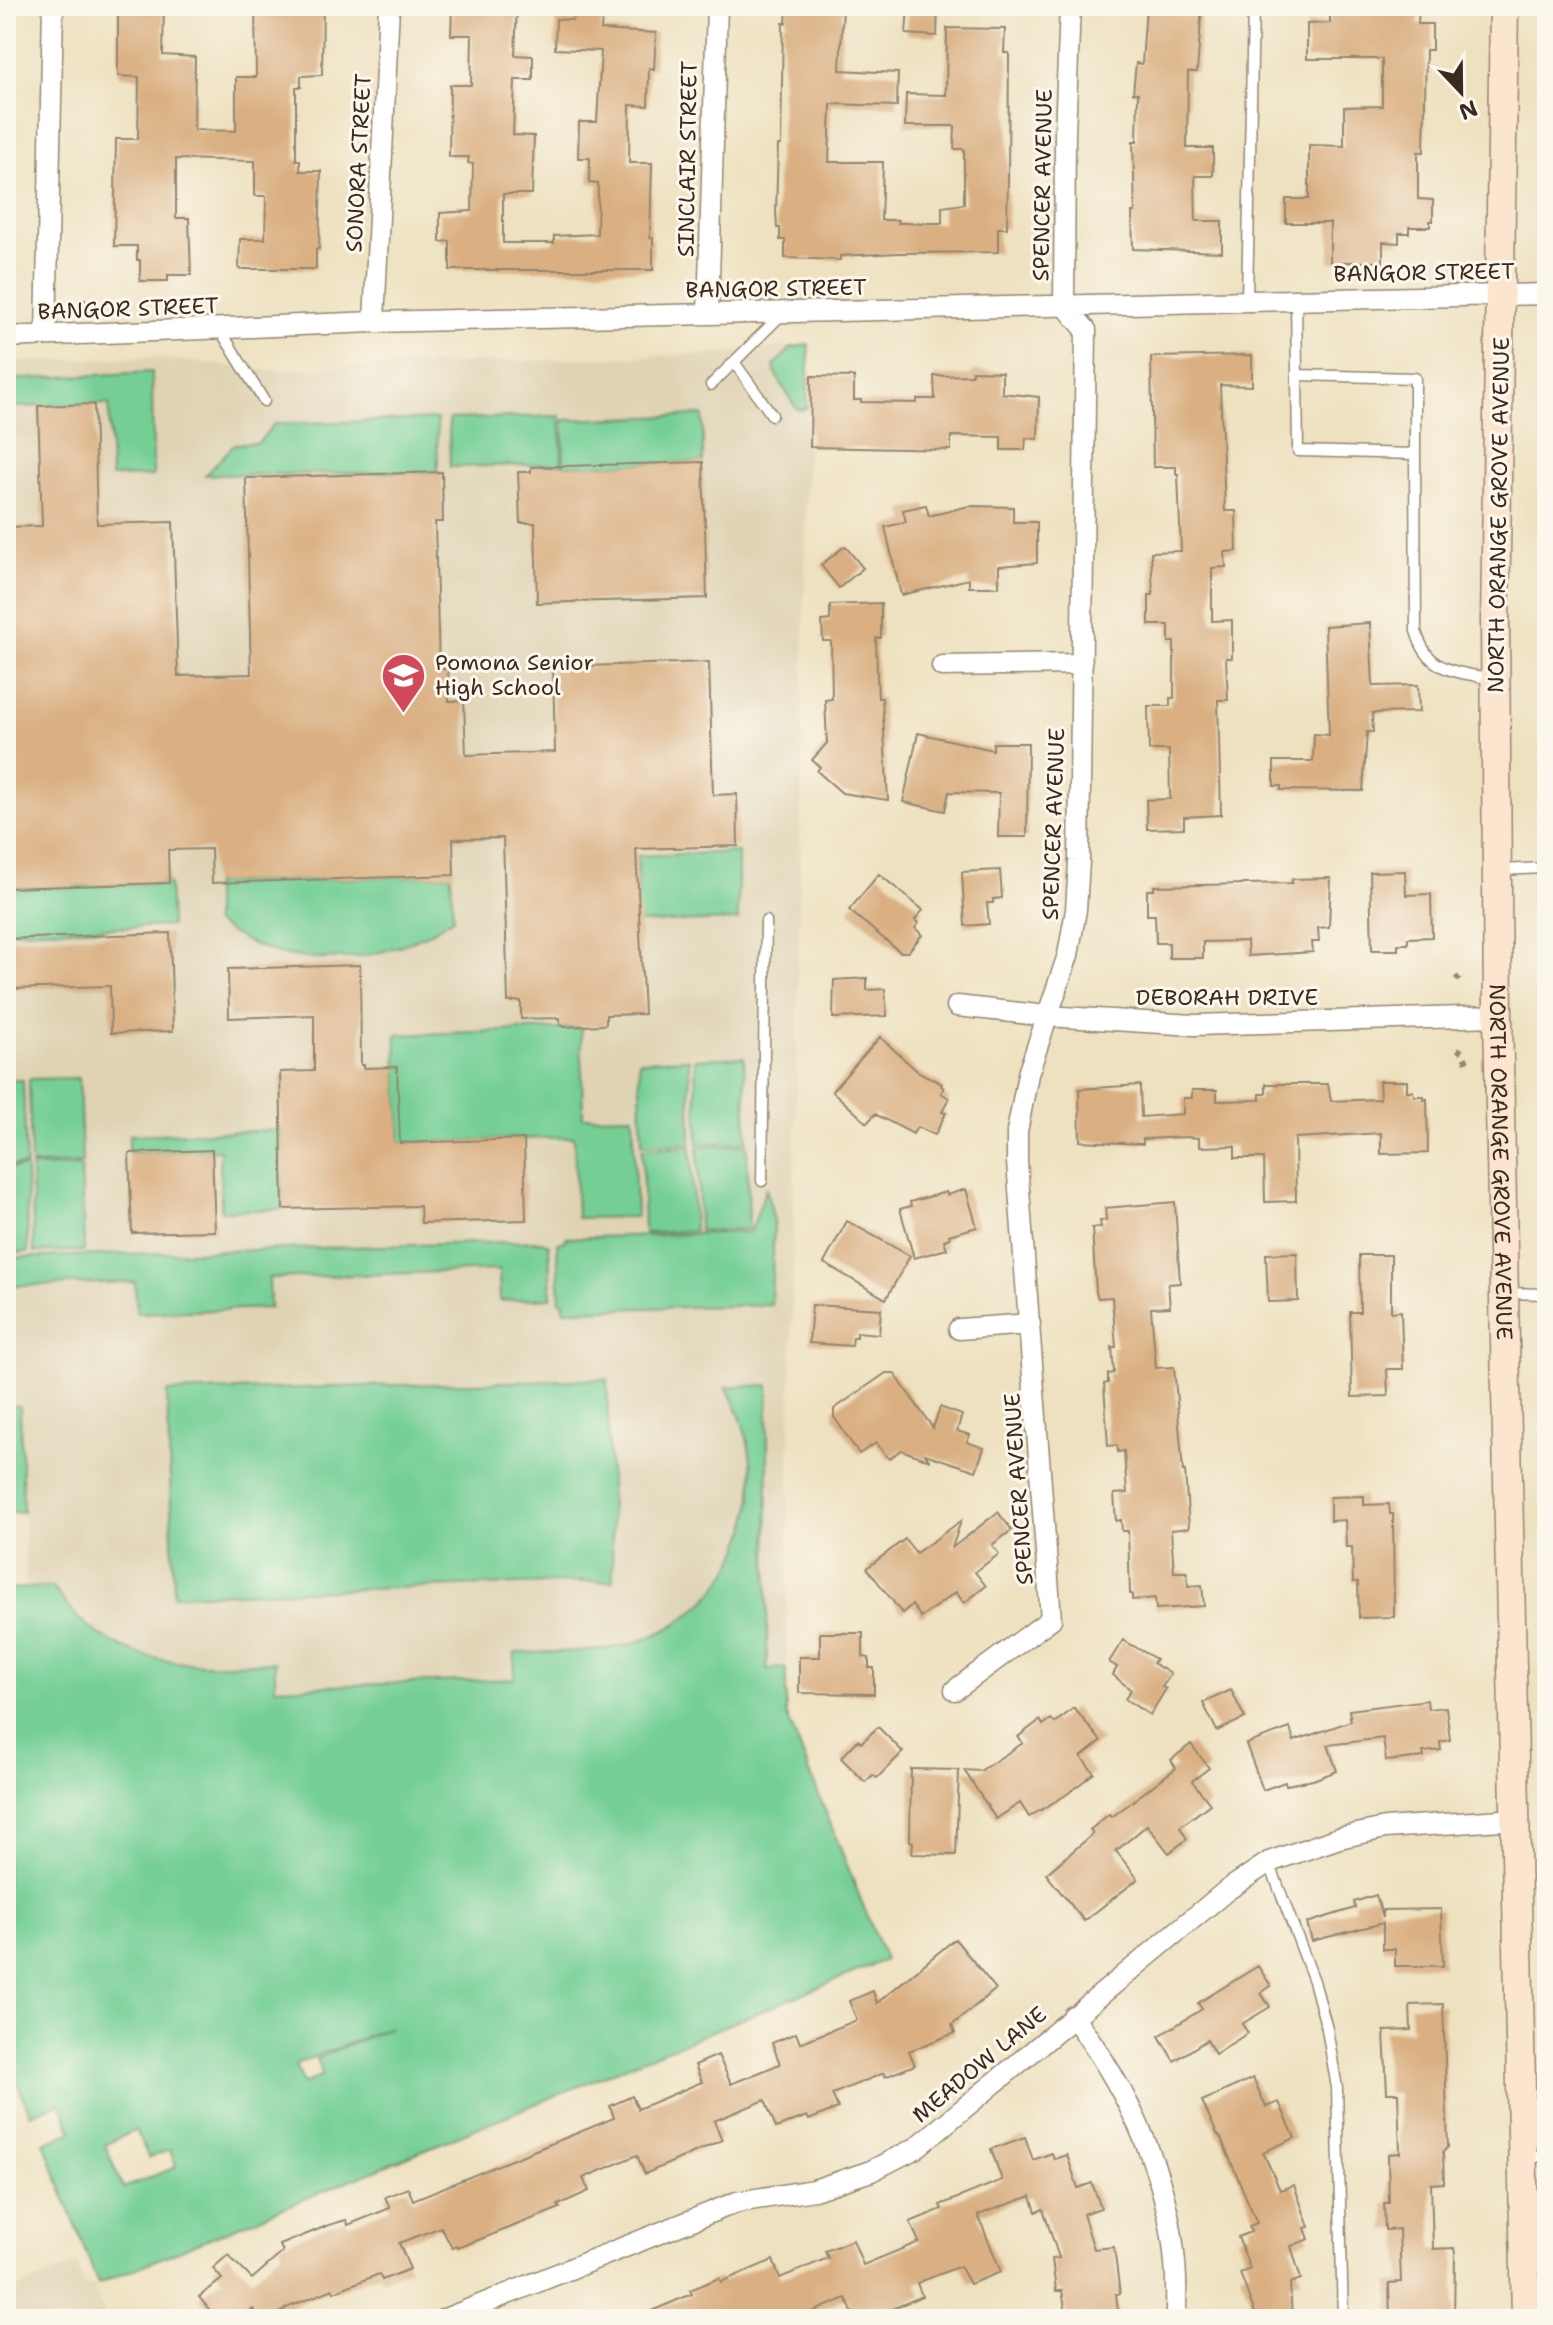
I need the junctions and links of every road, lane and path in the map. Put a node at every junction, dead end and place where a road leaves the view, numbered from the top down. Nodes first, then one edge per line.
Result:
1 (53, 6) edge
2 (389, 6) edge
3 (717, 6) edge
4 (1070, 6) edge
5 (1253, 6) edge
6 (1504, 6) edge
7 (1501, 294) junction
8 (1547, 294) edge
9 (1296, 299) junction
10 (1247, 300) junction
11 (1064, 304) junction
12 (783, 312) junction
13 (708, 314) junction
14 (374, 322) junction
15 (219, 328) junction
16 (46, 335) junction
17 (6, 337) edge
18 (734, 362) junction
19 (1297, 375) junction
20 (711, 385) dead end
21 (264, 401) dead end
22 (772, 415) dead end
23 (1415, 454) junction
24 (1082, 664) junction
25 (942, 666) dead end
26 (1495, 679) junction
27 (1547, 868) edge
28 (1497, 870) junction
29 (766, 921) dead end
30 (1456, 976) dead end
31 (1461, 983) dead end
32 (957, 1006) dead end
33 (1047, 1016) junction
34 (1498, 1016) junction
35 (1471, 1057) dead end
36 (1463, 1061) dead end
37 (762, 1181) dead end
38 (1504, 1293) junction
39 (1547, 1294) edge
40 (1030, 1324) junction
41 (959, 1329) dead end
42 (955, 1690) dead end
43 (1516, 1819) junction
44 (1269, 1862) junction
45 (1073, 2016) junction
46 (1535, 2157) edge
47 (445, 2319) edge
48 (1176, 2319) edge
49 (1343, 2319) edge
50 (1526, 2319) edge

1 - 16 street
2 - 14 street, SONORA STREET
3 - 13 street, SINCLAIR STREET
4 - 11 street, SPENCER AVENUE
5 - 10 lane
6 - 7 main road, NORTH ORANGE GROVE AVENUE
7 - 8 street, BANGOR STREET
7 - 9 street, BANGOR STREET
7 - 26 main road, NORTH ORANGE GROVE AVENUE
9 - 10 street, BANGOR STREET
9 - 19 lane
10 - 11 street, BANGOR STREET
11 - 12 street, BANGOR STREET
11 - 24 street, SPENCER AVENUE
12 - 13 street, BANGOR STREET
12 - 18 lane
13 - 14 street, BANGOR STREET
14 - 15 street, BANGOR STREET
15 - 16 street, BANGOR STREET
15 - 21 lane
16 - 17 street, BANGOR STREET
18 - 20 lane
18 - 22 lane
19 - 23 lane
19 - 23 lane
23 - 26 lane
24 - 25 street
24 - 33 street, SPENCER AVENUE
26 - 28 main road, NORTH ORANGE GROVE AVENUE
27 - 28 lane
28 - 34 main road, NORTH ORANGE GROVE AVENUE
29 - 37 lane
30 - 31 path
32 - 33 street, DEBORAH DRIVE
33 - 34 street, DEBORAH DRIVE
33 - 40 street, SPENCER AVENUE
34 - 38 main road, NORTH ORANGE GROVE AVENUE
35 - 36 path
38 - 39 lane
38 - 43 main road, NORTH ORANGE GROVE AVENUE
40 - 41 street
40 - 42 street, SPENCER AVENUE
43 - 44 street, MEADOW LANE
43 - 46 main road, NORTH ORANGE GROVE AVENUE
44 - 45 street, MEADOW LANE
44 - 49 lane
45 - 47 street, MEADOW LANE
45 - 48 street
46 - 50 main road, NORTH ORANGE GROVE AVENUE

